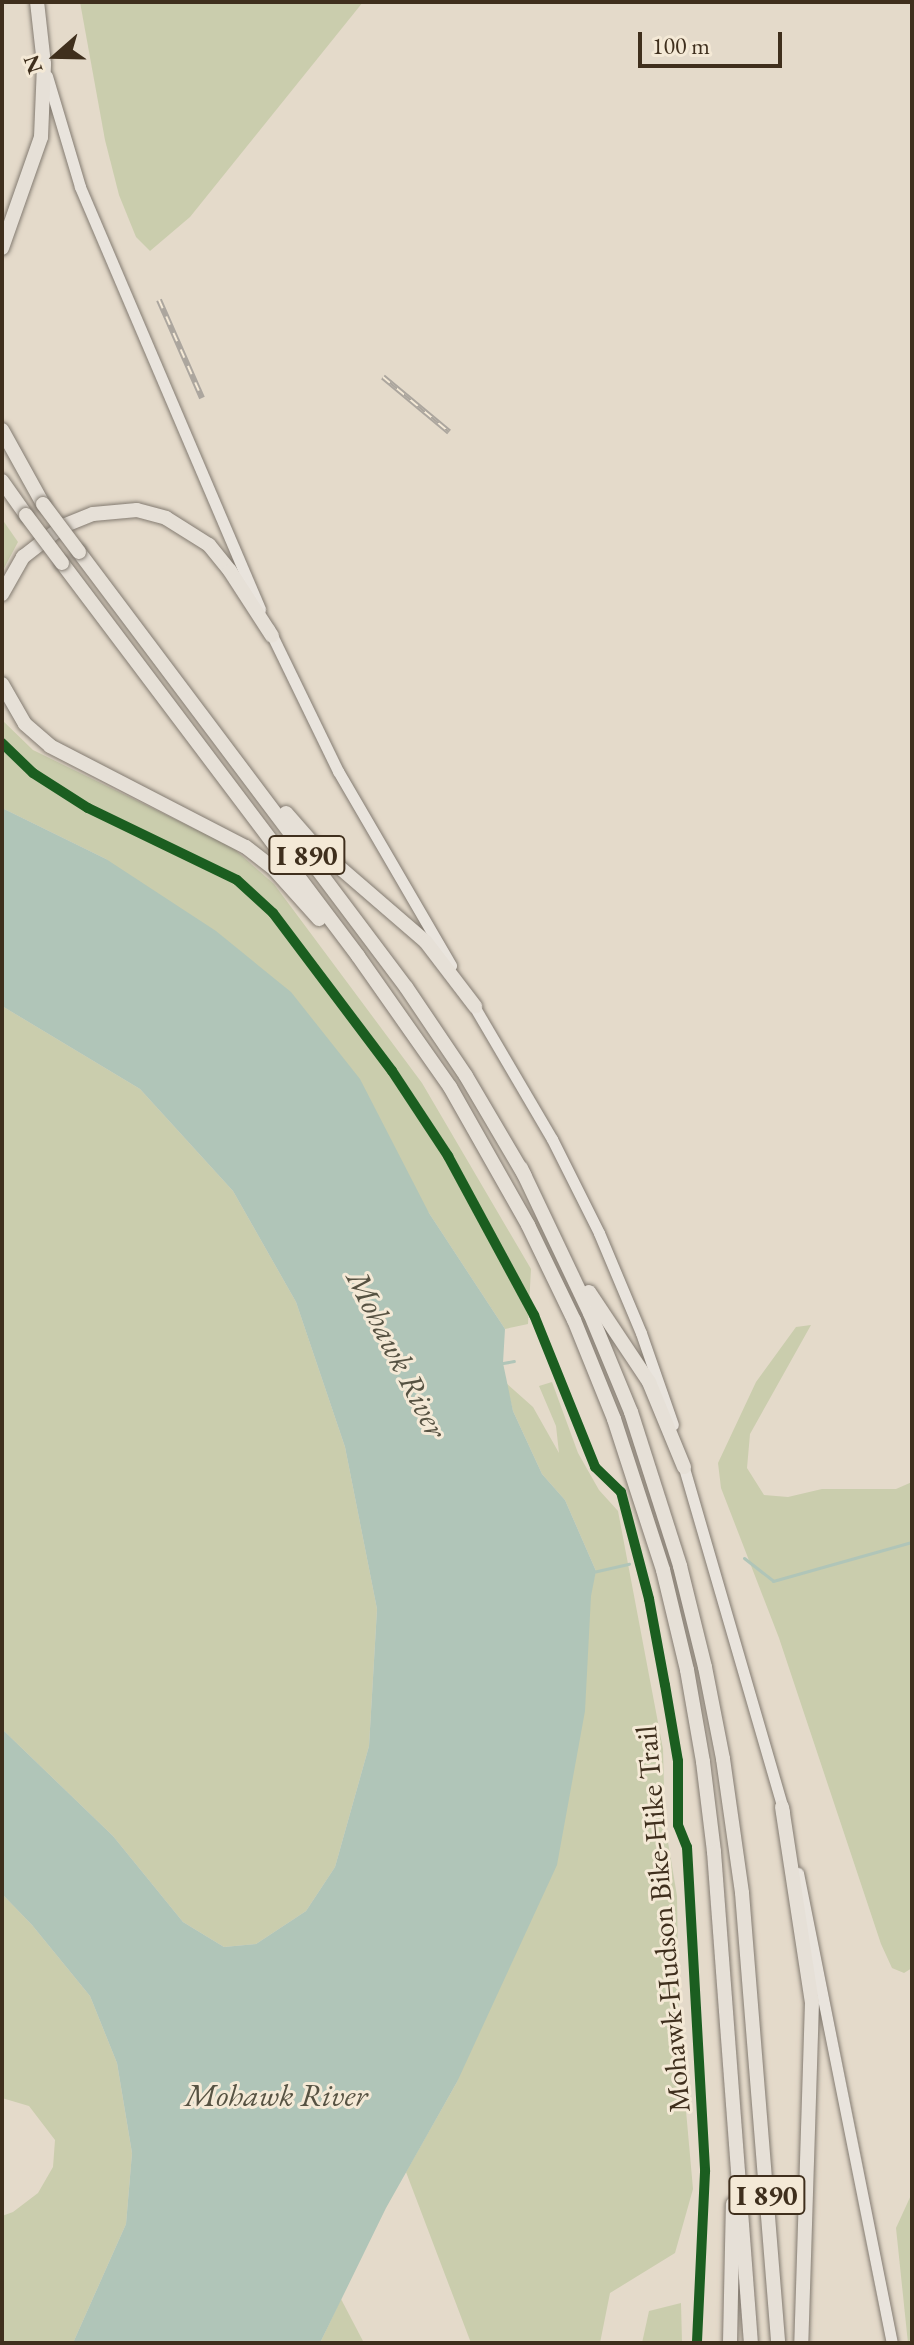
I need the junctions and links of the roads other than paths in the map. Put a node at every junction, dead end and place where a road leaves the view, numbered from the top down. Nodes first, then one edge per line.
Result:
1 (37, 2) edge
2 (44, 64) junction
3 (2, 248) edge
4 (2, 430) edge
5 (2, 448) edge
6 (2, 481) edge
7 (43, 504) junction
8 (2, 594) edge
9 (272, 636) junction
10 (2, 684) edge
11 (200, 713) junction
12 (390, 999) junction
13 (475, 1006) junction
14 (521, 1168) junction
15 (684, 1467) junction
16 (782, 1807) junction
17 (731, 2075) junction
18 (730, 2343) edge
19 (751, 2343) edge
20 (778, 2343) edge
21 (801, 2343) edge
22 (892, 2343) edge

1 - 2 highway
2 - 3 highway
2 - 9 main road
4 - 7 highway
5 - 7 highway, I 890
6 - 12 highway, I 890, bridge
7 - 11 highway, I 890, bridge
8 - 9 highway
9 - 13 main road
10 - 12 highway
11 - 13 highway
11 - 14 highway, I 890
12 - 17 highway, I 890
13 - 15 main road
14 - 15 highway
14 - 20 highway, I 890
15 - 16 main road
16 - 21 highway
16 - 22 main road
17 - 18 highway
17 - 19 highway, I 890

